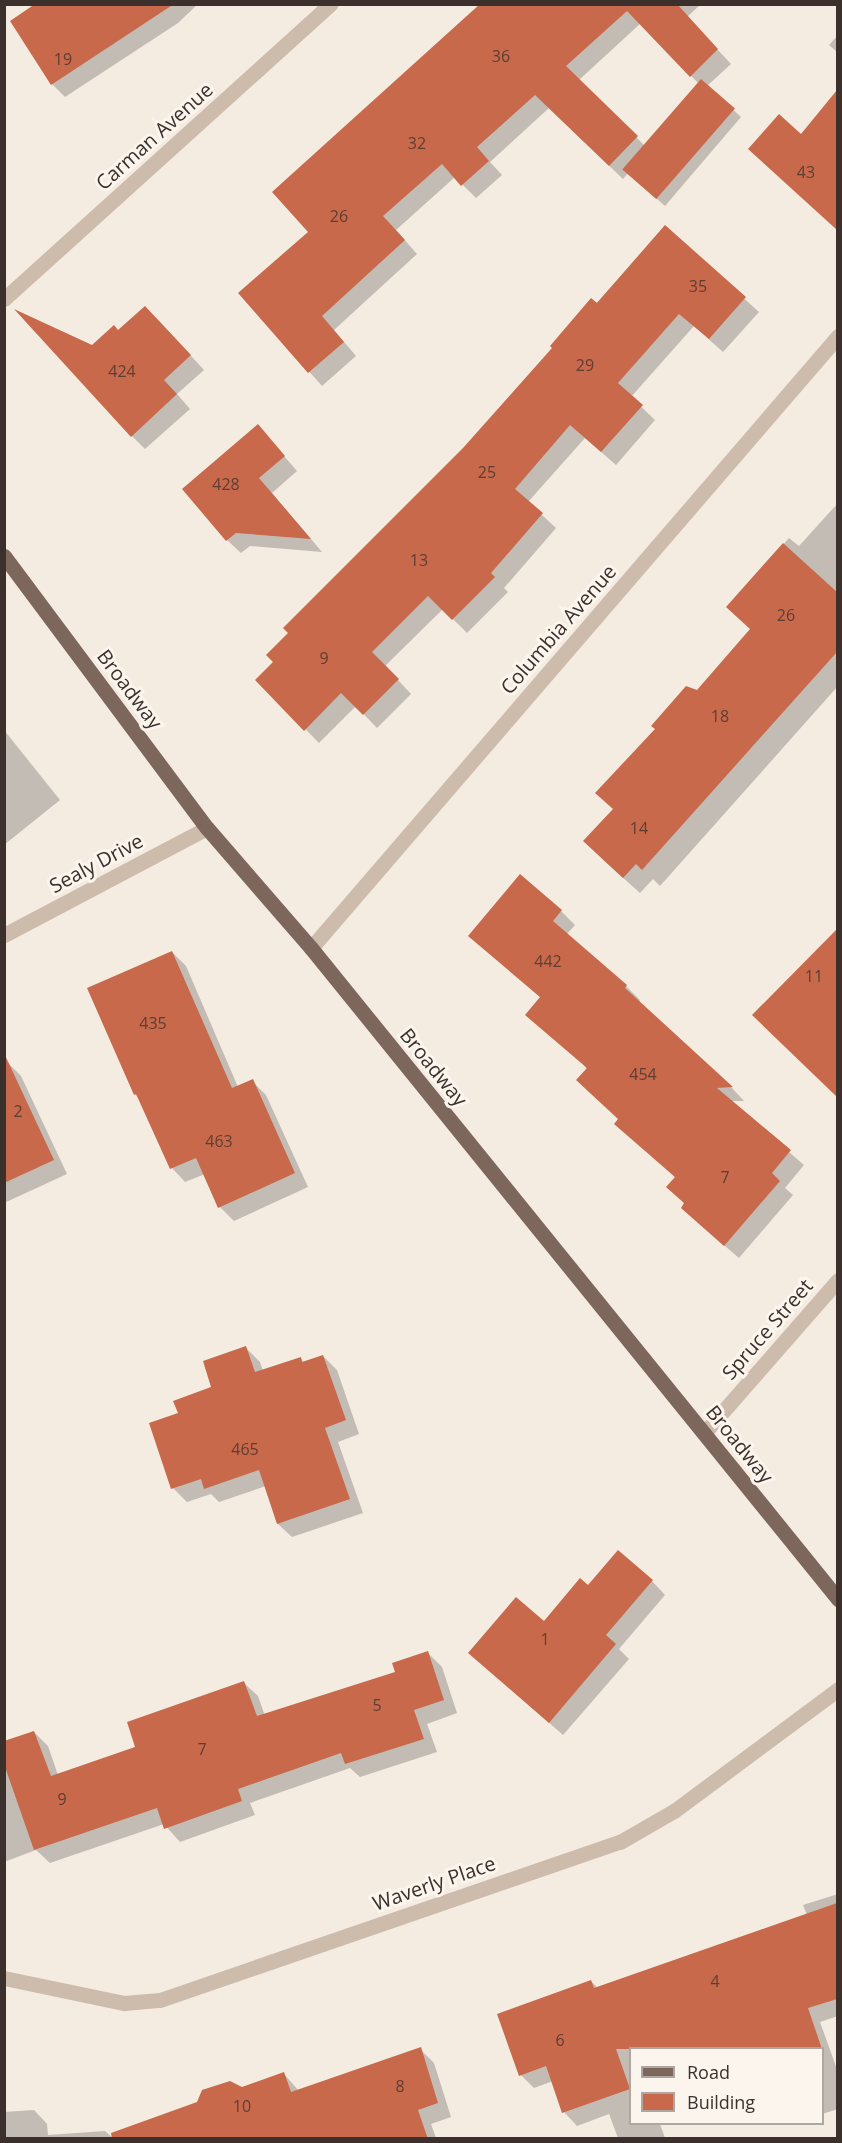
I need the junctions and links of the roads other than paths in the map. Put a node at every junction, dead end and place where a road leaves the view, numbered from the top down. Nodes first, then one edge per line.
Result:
1 (331, 4) edge
2 (4, 300) edge
3 (837, 336) edge
4 (4, 556) edge
5 (207, 828) junction
6 (4, 935) edge
7 (311, 948) junction
8 (837, 1280) edge
9 (704, 1433) junction
10 (837, 1599) edge
11 (837, 1689) edge
12 (4, 1978) edge

1 - 2 street, Carman Avenue
3 - 7 street, Columbia Avenue
4 - 5 main road, Broadway
5 - 6 street, Sealy Drive
5 - 7 main road, Broadway
7 - 9 main road, Broadway
8 - 9 street, Spruce Street
9 - 10 main road, Broadway
11 - 12 street, Waverly Place

